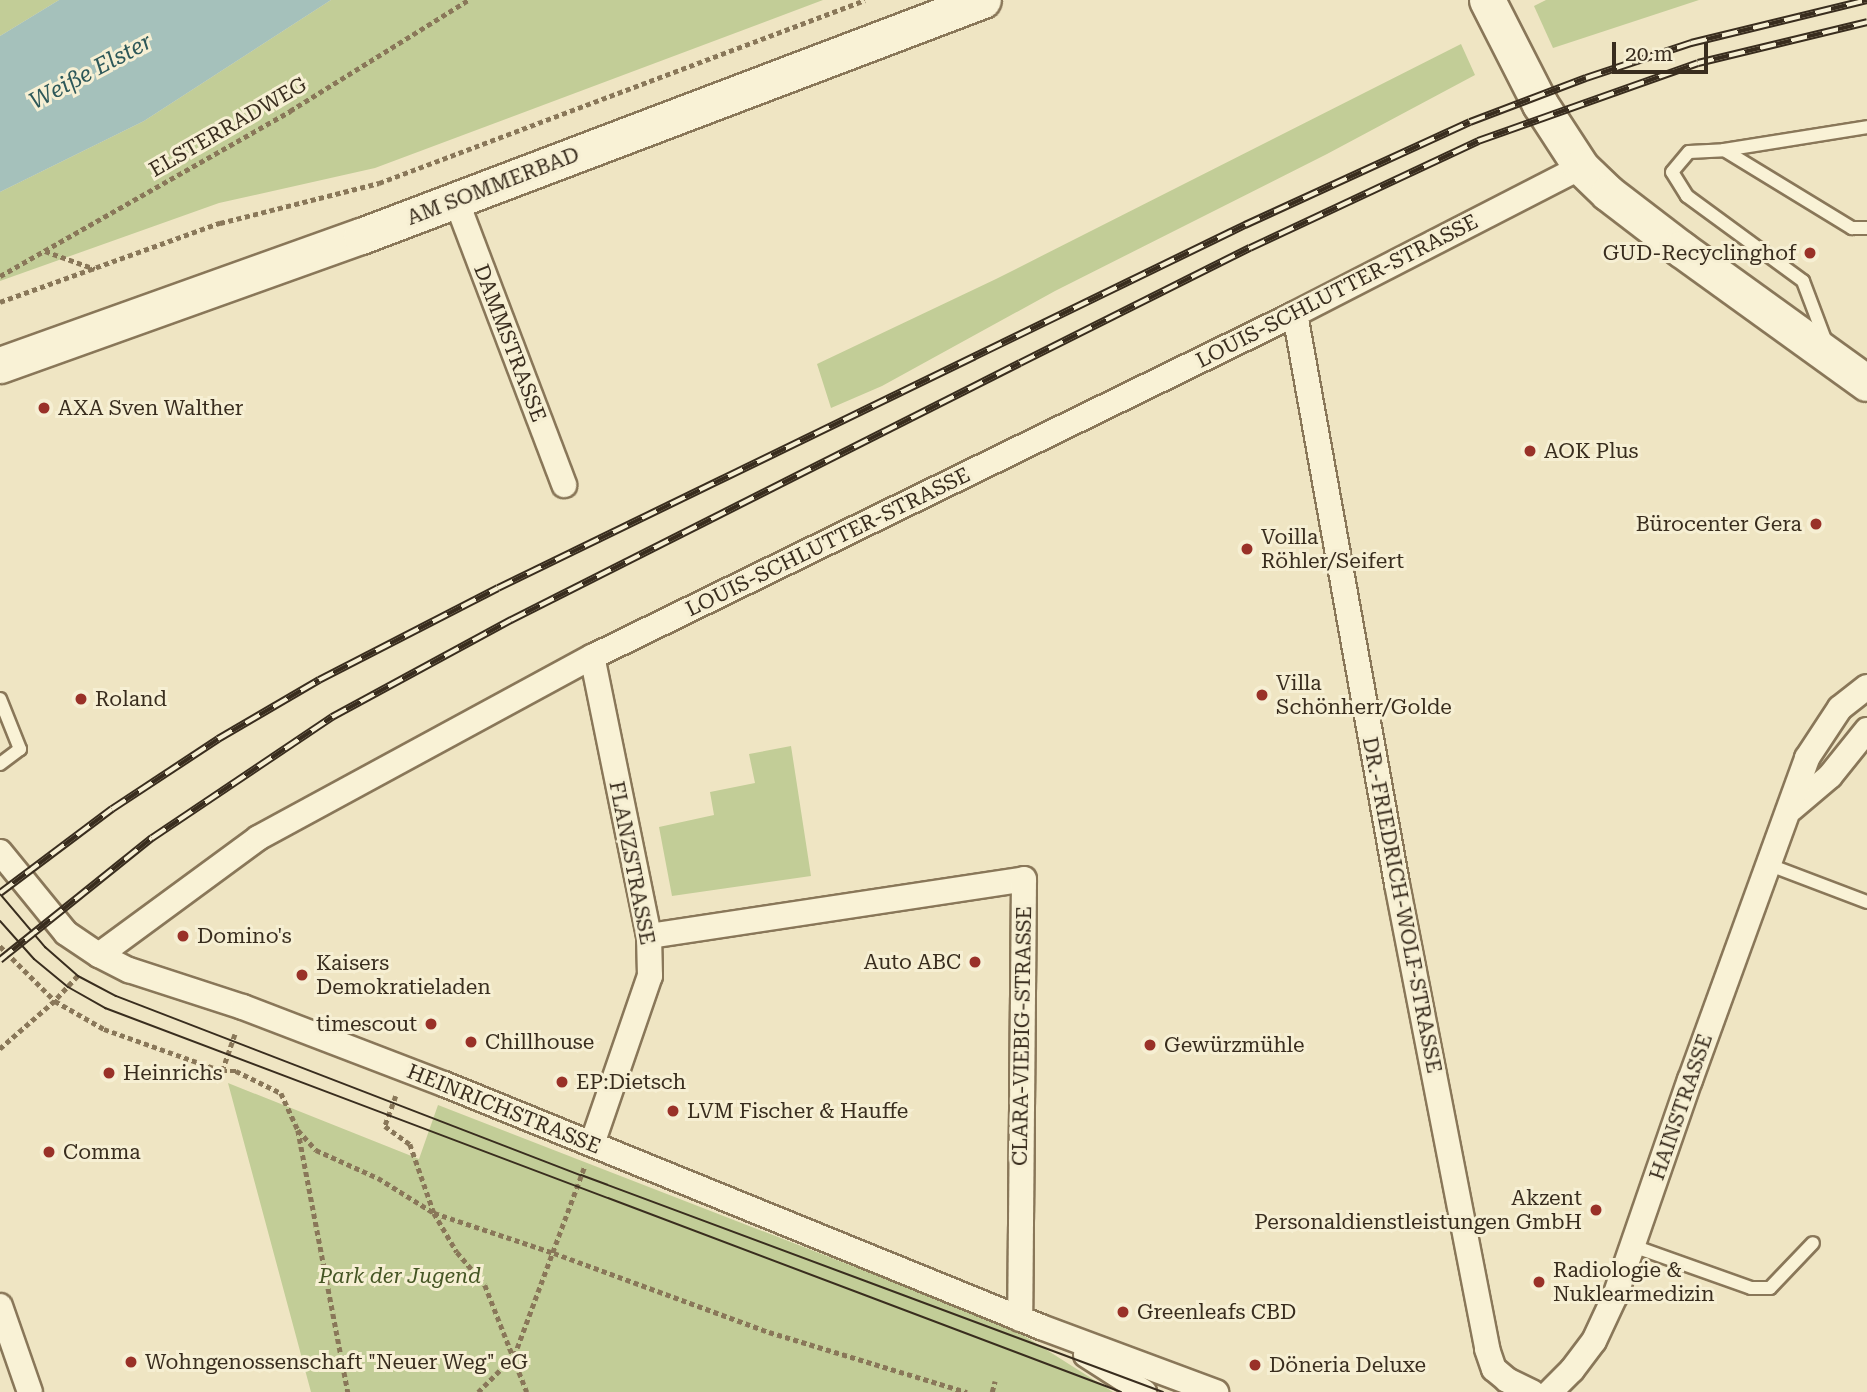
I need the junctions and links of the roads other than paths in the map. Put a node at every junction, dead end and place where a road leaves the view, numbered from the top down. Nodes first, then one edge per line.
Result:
1 (983, 0) edge
2 (1487, 0) edge
3 (1867, 127) edge
4 (1724, 150) junction
5 (1581, 167) junction
6 (456, 200) junction
7 (1867, 228) edge
8 (1295, 314) junction
9 (1832, 359) junction
10 (0, 365) edge
11 (1867, 383) edge
12 (564, 485) dead end
13 (592, 657) junction
14 (1867, 687) edge
15 (0, 699) edge
16 (1867, 730) edge
17 (0, 764) edge
18 (1791, 808) junction
19 (0, 852) edge
20 (1767, 864) junction
21 (1867, 902) edge
22 (649, 936) junction
23 (99, 956) junction
24 (592, 1144) junction
25 (1813, 1243) dead end
26 (1633, 1246) junction
27 (0, 1306) edge
28 (1030, 1323) junction
29 (30, 1392) edge
30 (1144, 1392) edge
31 (1216, 1392) edge
32 (1532, 1392) edge
33 (1550, 1392) edge

1 - 6 main road, AM SOMMERBAD
2 - 5 main road
3 - 4 lane
4 - 7 lane
4 - 9 lane
5 - 8 street, LOUIS-SCHLUTTER-STRASSE
5 - 9 main road
6 - 10 main road, AM SOMMERBAD
6 - 12 street, DAMMSTRASSE
8 - 13 street, LOUIS-SCHLUTTER-STRASSE
8 - 32 street, DR.-FRIEDRICH-WOLF-STRASSE
9 - 11 main road
13 - 22 street, FLANZSTRASSE
13 - 23 street, LOUIS-SCHLUTTER-STRASSE
14 - 18 street, HAINSTRASSE
15 - 17 lane
16 - 18 street, HAINSTRASSE
18 - 20 street, HAINSTRASSE
19 - 23 street, HEINRICHSTRASSE
20 - 21 lane
20 - 26 street, HAINSTRASSE
22 - 24 street, FLANZSTRASSE
22 - 28 street, CLARA-VIEBIG-STRASSE
23 - 24 street, HEINRICHSTRASSE
24 - 28 street, HEINRICHSTRASSE
25 - 26 lane
26 - 33 street, HAINSTRASSE
27 - 29 street
28 - 30 street, HEINRICHSTRASSE
28 - 31 street, HEINRICHSTRASSE

